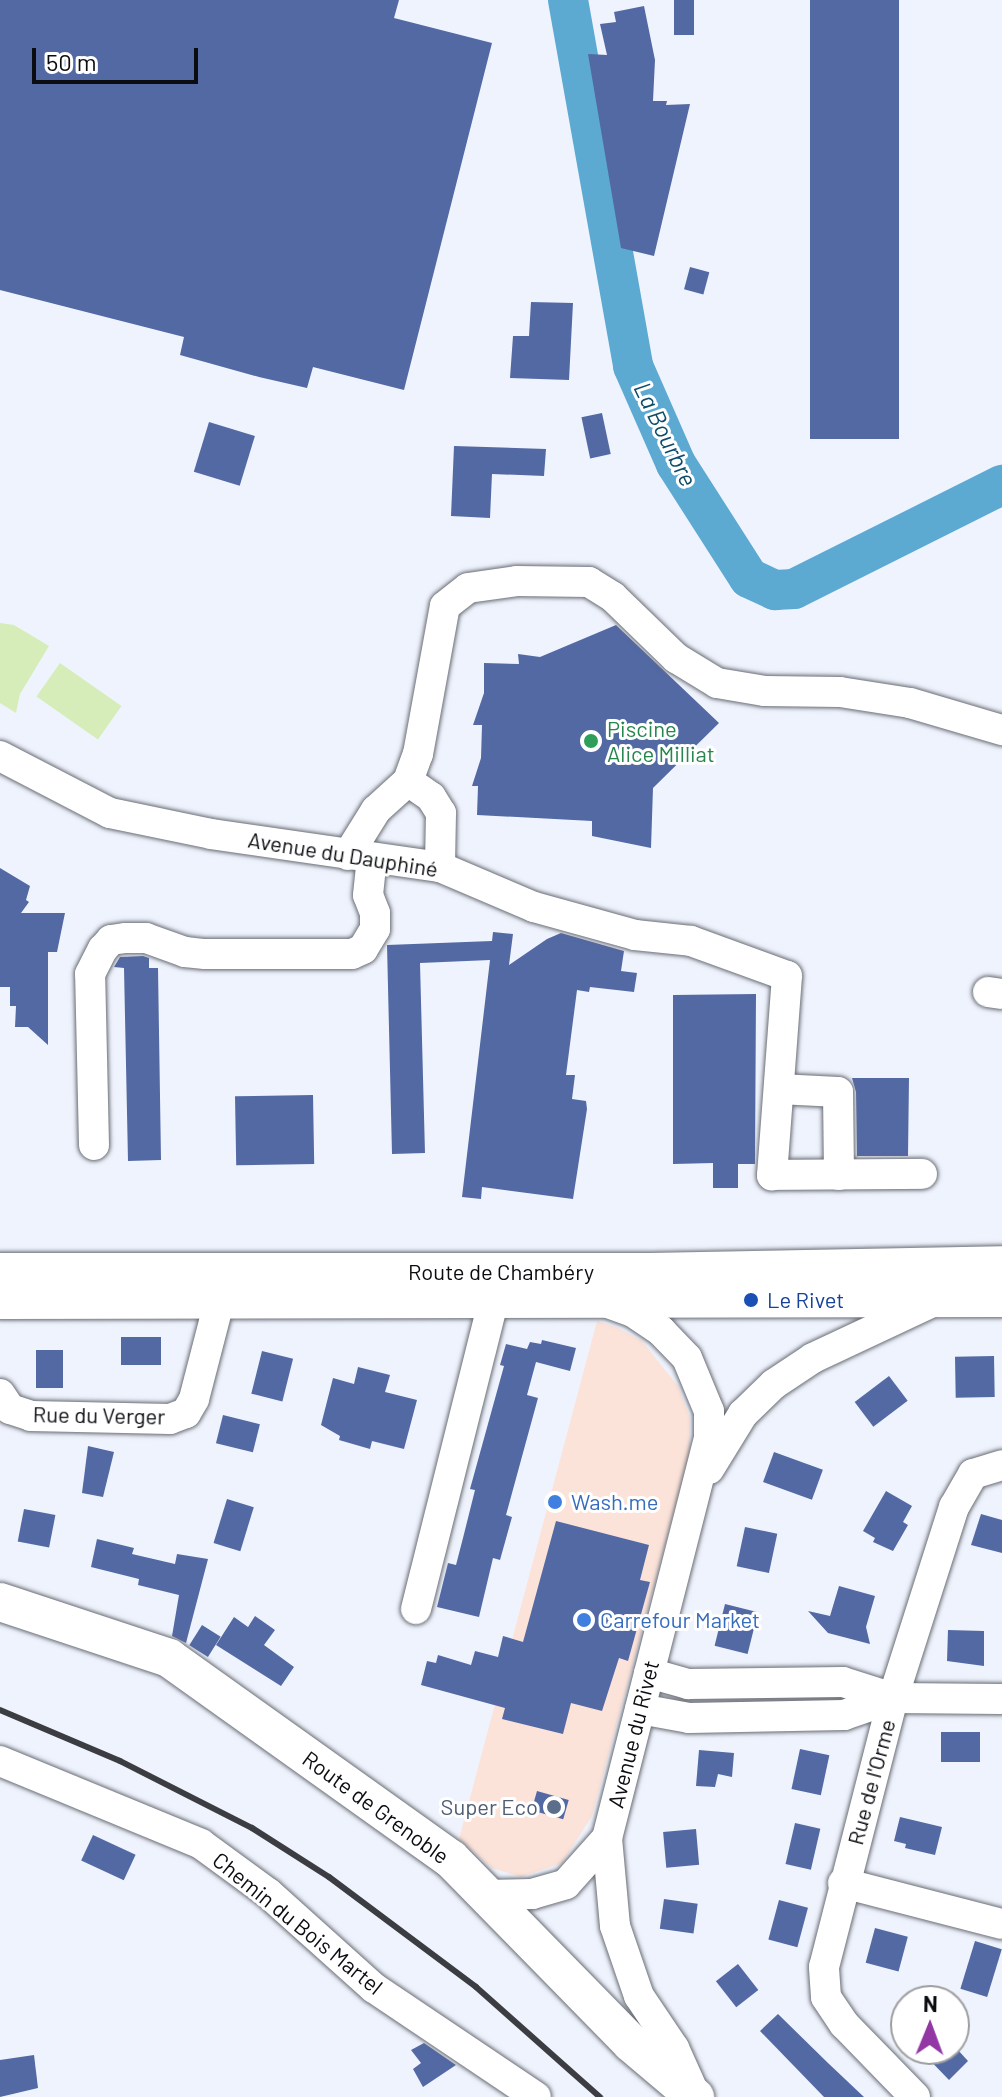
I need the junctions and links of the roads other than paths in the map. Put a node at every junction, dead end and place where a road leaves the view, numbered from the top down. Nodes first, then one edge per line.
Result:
1 (1002, 730) edge
2 (0, 756) edge
3 (408, 781) junction
4 (360, 857) junction
5 (440, 867) junction
6 (779, 1089) junction
7 (94, 1145) dead end
8 (922, 1174) dead end
9 (839, 1175) junction
10 (1002, 1265) edge
11 (0, 1272) edge
12 (943, 1298) junction
13 (1002, 1298) edge
14 (0, 1300) edge
15 (603, 1301) junction
16 (219, 1302) junction
17 (493, 1302) junction
18 (0, 1394) edge
19 (1002, 1465) edge
20 (696, 1491) junction
21 (0, 1602) edge
22 (416, 1609) dead end
23 (649, 1673) junction
24 (893, 1698) junction
25 (1002, 1699) edge
26 (640, 1709) junction
27 (0, 1761) edge
28 (607, 1838) junction
29 (843, 1883) junction
30 (486, 1895) junction
31 (1002, 1924) edge
32 (536, 2097) edge
33 (695, 2097) edge
34 (915, 2097) edge

1 - 3 street
2 - 4 street, Avenue du Dauphiné
3 - 4 street
3 - 5 street
4 - 5 street, Avenue du Dauphiné
4 - 7 street
5 - 6 street, Avenue du Dauphiné
6 - 9 street
6 - 9 street
8 - 9 street
10 - 11 main road, Route de Chambéry
12 - 13 main road, Route de Chambéry
12 - 15 main road, Route de Chambéry
12 - 20 street, Avenue du Rivet
14 - 16 main road, Route de Chambéry
15 - 17 main road, Route de Chambéry
15 - 20 street, Avenue du Rivet
16 - 17 main road, Route de Chambéry
16 - 18 street, Rue du Verger
17 - 22 street
19 - 24 street, Rue de l'Orme
20 - 23 street, Avenue du Rivet
21 - 30 main road, Route de Grenoble
23 - 24 street
23 - 26 street, Avenue du Rivet
24 - 25 street
24 - 26 street
24 - 29 street, Rue de l'Orme
26 - 28 street, Avenue du Rivet
27 - 32 street, Chemin du Bois Martel
28 - 30 street, Avenue du Rivet
28 - 33 street, Avenue du Rivet
29 - 31 street
29 - 34 street, Rue de l'Orme
30 - 33 main road, Route de Grenoble

